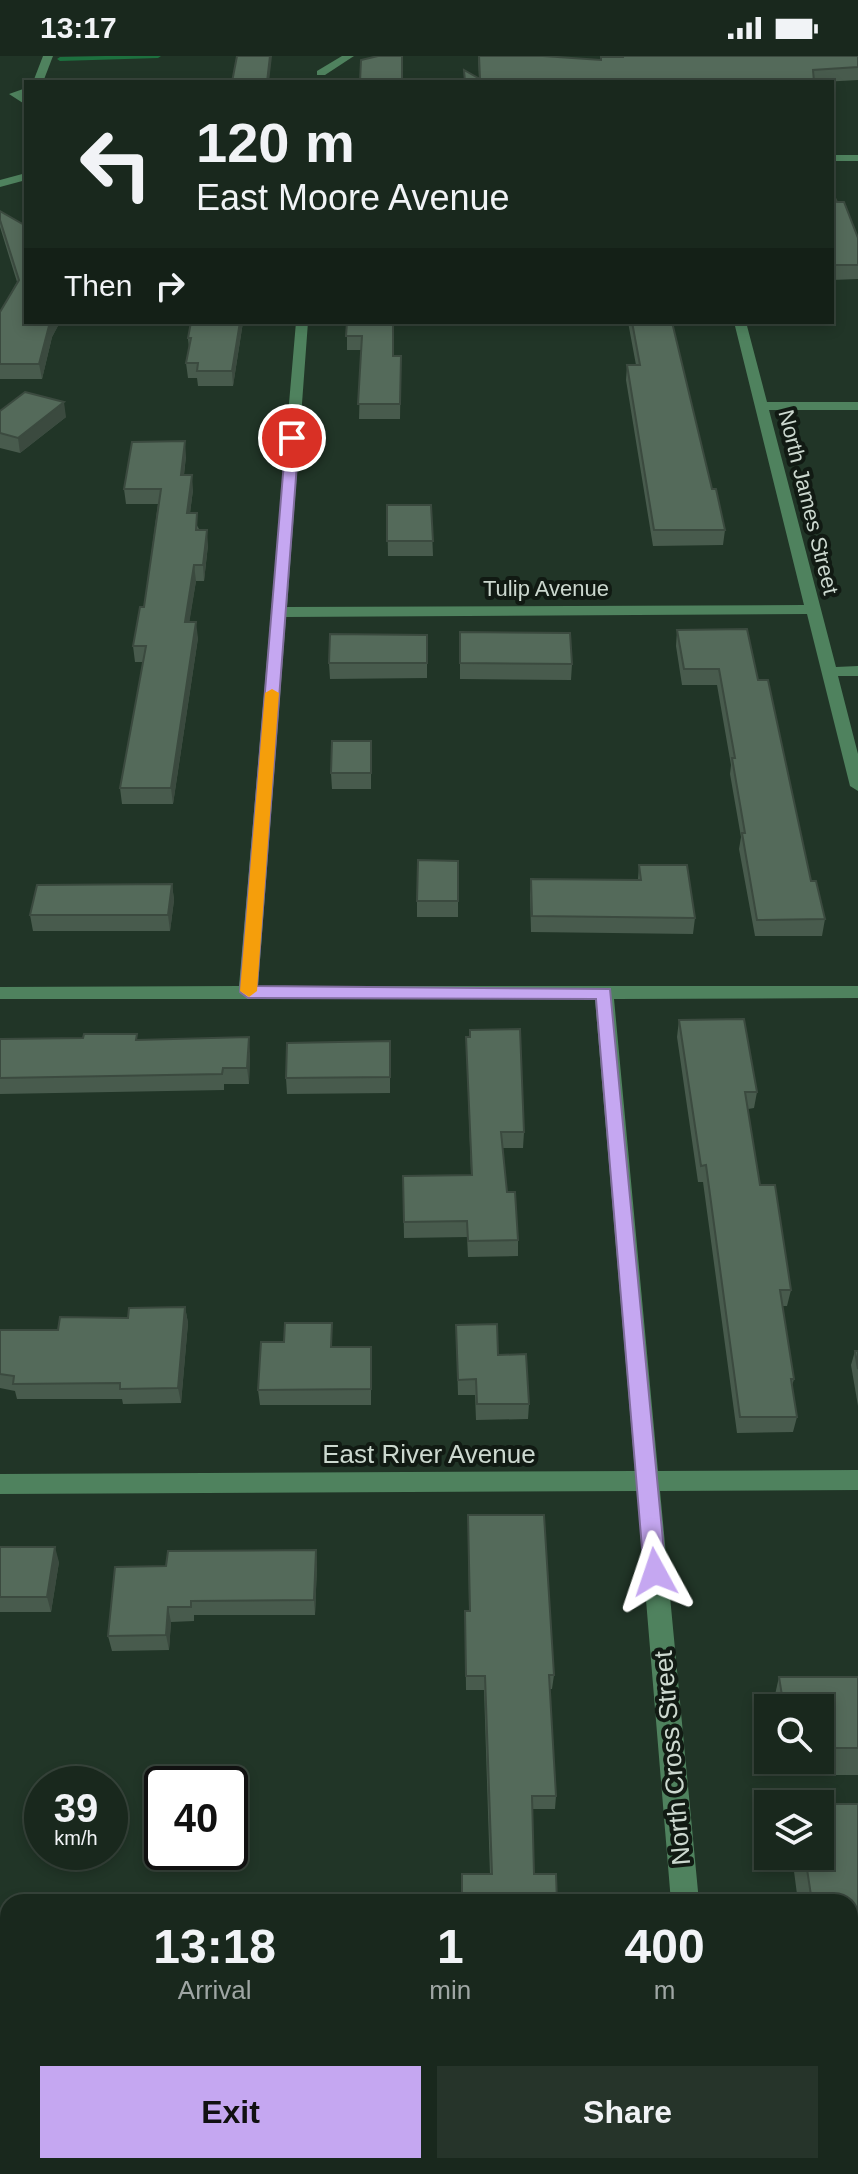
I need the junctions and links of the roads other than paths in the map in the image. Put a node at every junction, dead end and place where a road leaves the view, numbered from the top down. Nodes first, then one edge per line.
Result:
1 (48, 56) edge
2 (323, 56) edge
3 (349, 56) edge
4 (321, 78) edge
5 (39, 80) edge
6 (20, 93) edge
7 (0, 94) edge
8 (834, 158) edge
9 (858, 158) edge
10 (24, 177) edge
11 (0, 184) edge
12 (302, 324) edge
13 (740, 324) edge
14 (761, 406) junction
15 (858, 406) edge
16 (813, 609) junction
17 (279, 612) junction
18 (858, 671) edge
19 (829, 672) junction
20 (858, 786) edge
21 (248, 992) junction
22 (858, 992) edge
23 (0, 993) edge
24 (604, 993) junction
25 (858, 1480) edge
26 (647, 1481) junction
27 (0, 1484) edge
28 (684, 1894) edge

1 - 5 street
2 - 4 street
3 - 4 street
6 - 7 street
8 - 9 street
10 - 11 street
12 - 17 street
13 - 14 street, North James Street
14 - 15 street
14 - 16 street, North James Street
16 - 17 street, Tulip Avenue
16 - 19 street, North James Street
17 - 21 street
18 - 19 street
19 - 20 street, North James Street
21 - 23 street
21 - 24 street
22 - 24 street
24 - 26 street, North Cross Street
25 - 26 street, East River Avenue
26 - 27 street, East River Avenue
26 - 28 street, North Cross Street

